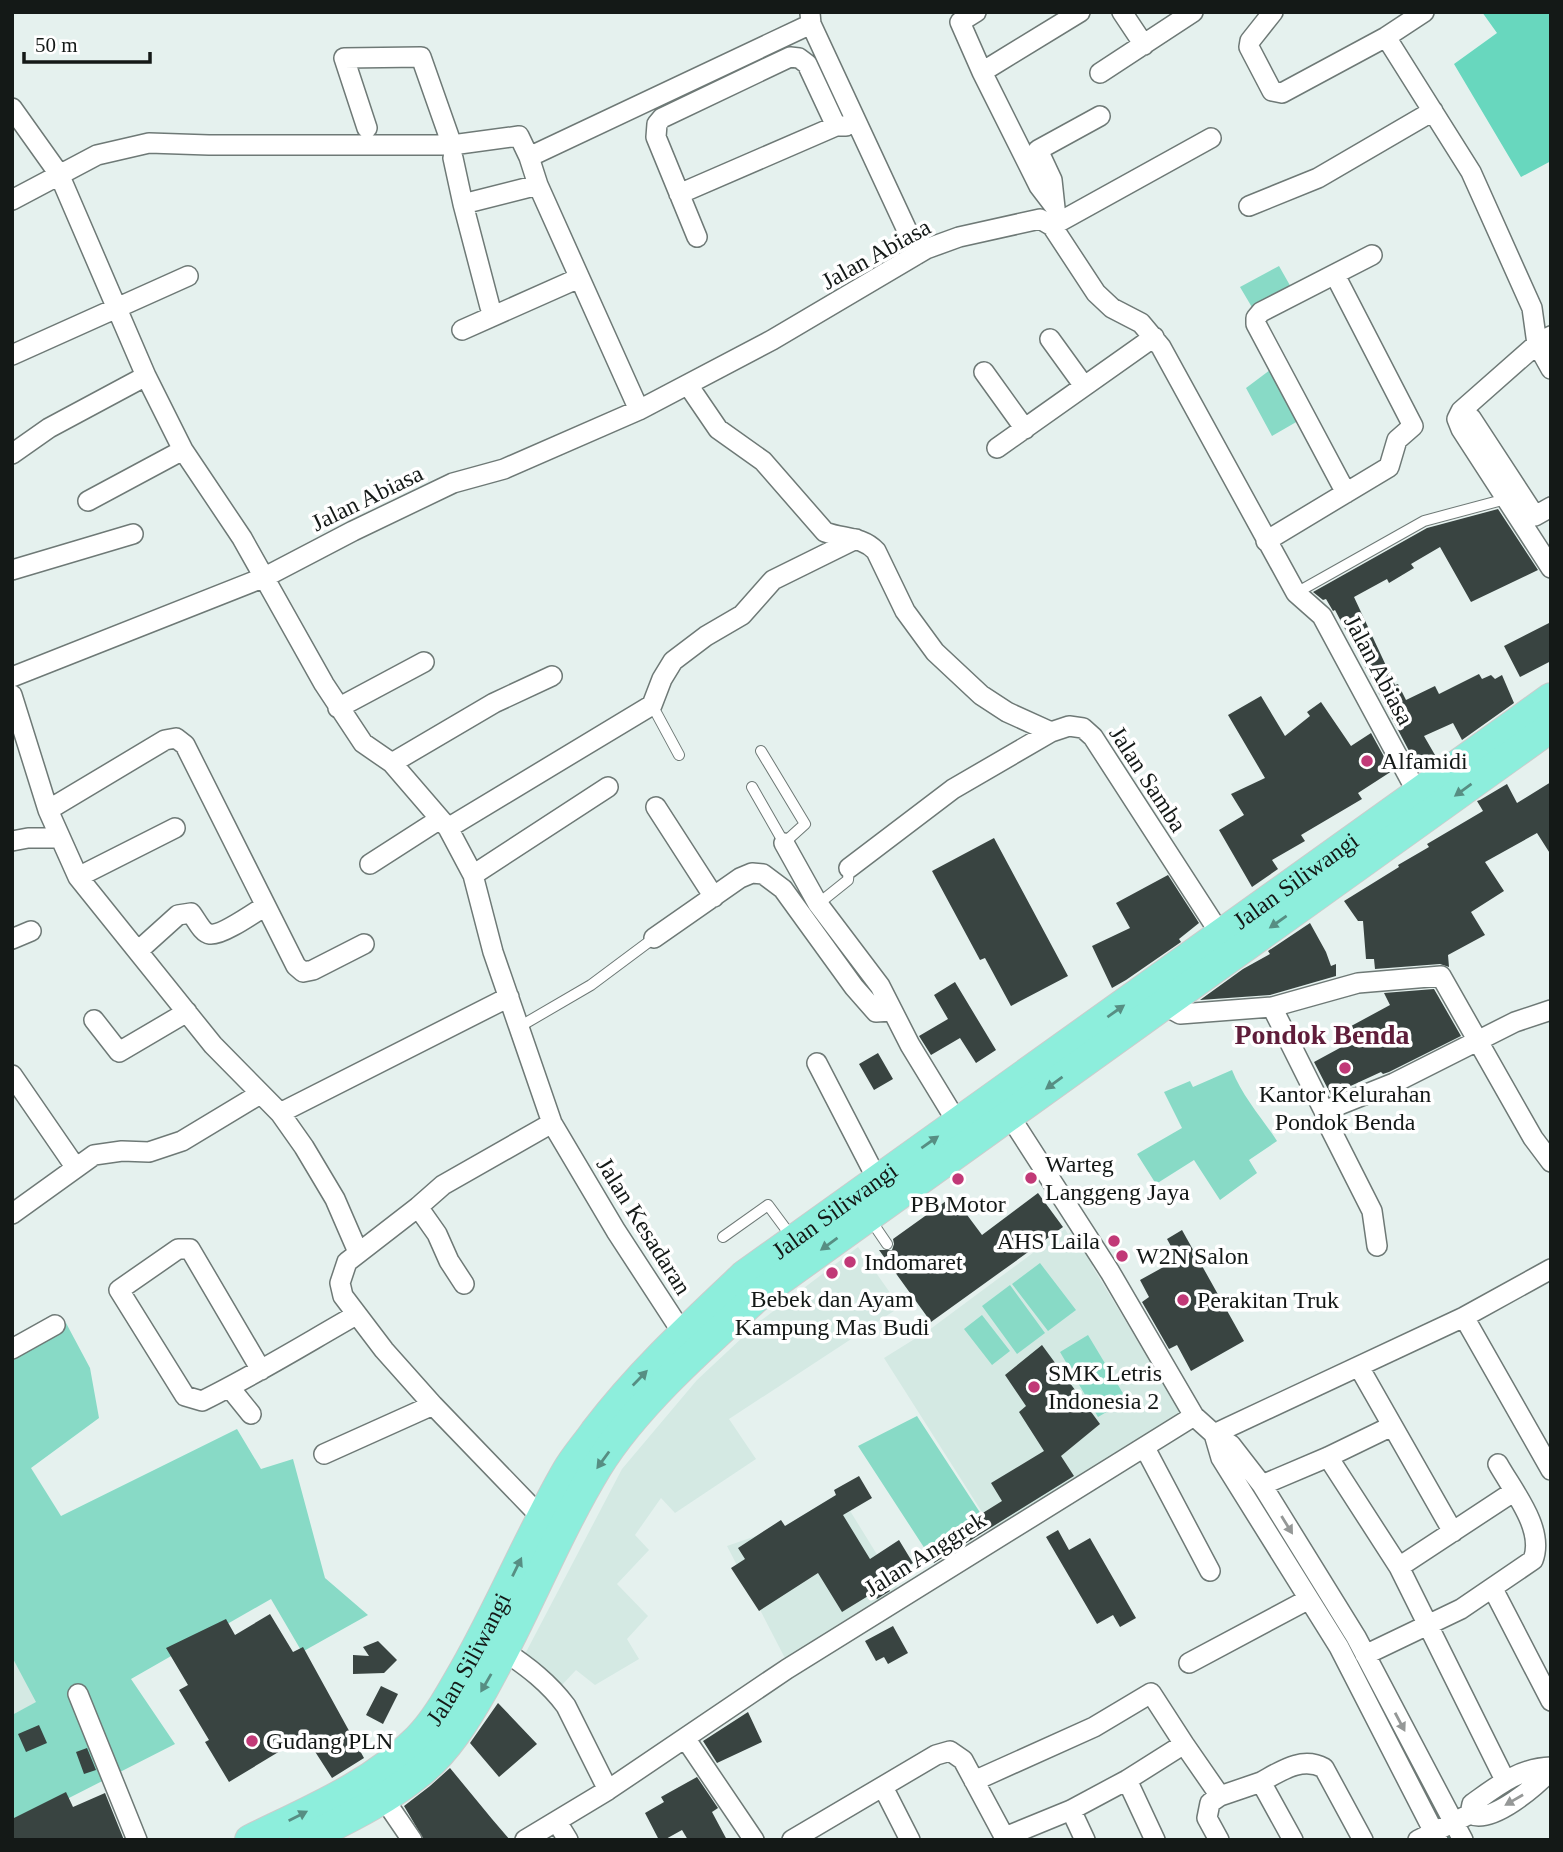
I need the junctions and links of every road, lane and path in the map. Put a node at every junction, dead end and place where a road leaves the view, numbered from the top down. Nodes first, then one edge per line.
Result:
1 (976, 12) edge
2 (1080, 12) edge
3 (1122, 12) edge
4 (1193, 12) edge
5 (1273, 12) edge
6 (1424, 12) edge
7 (810, 18) edge
8 (1386, 37) junction
9 (1144, 45) junction
10 (982, 72) junction
11 (1100, 73) dead end
12 (12, 108) edge
13 (1433, 111) junction
14 (1100, 116) dead end
15 (836, 126) junction
16 (367, 128) dead end
17 (860, 131) junction
18 (1211, 138) dead end
19 (452, 151) junction
20 (528, 157) junction
21 (59, 174) junction
22 (534, 186) junction
23 (679, 194) junction
24 (12, 200) edge
25 (463, 204) junction
26 (1250, 206) dead end
27 (1054, 216) junction
28 (697, 237) dead end
29 (918, 254) junction
30 (1373, 255) dead end
31 (188, 275) dead end
32 (1335, 275) junction
33 (573, 276) junction
34 (116, 307) junction
35 (490, 307) dead end
36 (462, 330) dead end
37 (1154, 337) junction
38 (1050, 339) dead end
39 (1544, 340) edge
40 (12, 355) edge
41 (1551, 369) edge
42 (984, 372) dead end
43 (146, 376) junction
44 (688, 385) junction
45 (1084, 386) junction
46 (639, 410) junction
47 (1471, 418) dead end
48 (1025, 429) junction
49 (997, 448) dead end
50 (183, 450) junction
51 (12, 454) edge
52 (1346, 493) junction
53 (1506, 499) junction
54 (88, 501) dead end
55 (1551, 507) edge
56 (133, 534) dead end
57 (857, 539) junction
58 (1266, 541) junction
59 (1551, 568) edge
60 (12, 570) edge
61 (265, 578) junction
62 (1296, 593) junction
63 (424, 662) dead end
64 (552, 676) dead end
65 (12, 677) edge
66 (12, 695) edge
67 (1551, 698) edge
68 (652, 705) junction
69 (338, 708) junction
70 (1551, 727) edge
71 (1051, 732) junction
72 (761, 751) dead end
73 (680, 755) dead end
74 (392, 763) junction
75 (608, 787) dead end
76 (752, 787) dead end
77 (1418, 794) junction
78 (656, 807) dead end
79 (48, 810) junction
80 (444, 823) junction
81 (176, 828) dead end
82 (60, 838) junction
83 (20, 839) edge
84 (784, 843) junction
85 (12, 854) edge
86 (370, 864) dead end
87 (849, 868) joint
88 (473, 875) junction
89 (78, 877) junction
90 (714, 897) junction
91 (818, 904) junction
92 (265, 906) junction
93 (31, 931) dead end
94 (1221, 935) junction
95 (654, 938) joint
96 (12, 939) edge
97 (364, 944) dead end
98 (138, 951) junction
99 (509, 997) junction
100 (1162, 1004) junction
101 (1272, 1007) junction
102 (1551, 1010) edge
103 (891, 1011) junction
104 (187, 1012) junction
105 (94, 1020) dead end
106 (519, 1027) junction
107 (1479, 1040) junction
108 (817, 1063) dead end
109 (12, 1075) edge
110 (260, 1094) junction
111 (1324, 1111) junction
112 (280, 1113) junction
113 (1009, 1115) junction
114 (957, 1122) junction
115 (552, 1123) junction
116 (1551, 1162) edge
117 (76, 1168) junction
118 (877, 1179) junction
119 (418, 1207) junction
120 (12, 1214) edge
121 (868, 1216) junction
122 (723, 1237) dead end
123 (794, 1239) junction
124 (887, 1244) dead end
125 (1377, 1246) dead end
126 (358, 1252) junction
127 (1551, 1269) edge
128 (464, 1284) dead end
129 (356, 1315) junction
130 (1464, 1317) junction
131 (55, 1325) dead end
132 (689, 1343) junction
133 (12, 1349) edge
134 (1359, 1367) junction
135 (261, 1370) junction
136 (230, 1388) junction
137 (433, 1405) junction
138 (251, 1413) dead end
139 (1194, 1416) junction
140 (1392, 1426) junction
141 (1214, 1434) junction
142 (1145, 1448) junction
143 (324, 1454) dead end
144 (1328, 1457) junction
145 (1498, 1464) dead end
146 (1551, 1470) edge
147 (1262, 1485) junction
148 (1513, 1492) junction
149 (541, 1517) junction
150 (1453, 1532) junction
151 (1399, 1567) junction
152 (1210, 1572) dead end
153 (1493, 1589) junction
154 (1309, 1599) junction
155 (1429, 1625) junction
156 (1347, 1642) junction
157 (504, 1651) junction
158 (1365, 1655) junction
159 (1189, 1663) dead end
160 (78, 1694) dead end
161 (1551, 1701) edge
162 (685, 1738) junction
163 (1184, 1744) junction
164 (1551, 1769) edge
165 (1127, 1780) junction
166 (1505, 1780) junction
167 (974, 1781) junction
168 (1261, 1782) junction
169 (883, 1787) junction
170 (608, 1790) junction
171 (1220, 1796) junction
172 (384, 1799) junction
173 (1071, 1810) junction
174 (1462, 1817) junction
175 (557, 1822) junction
176 (1430, 1837) edge
177 (1006, 1839) edge
178 (137, 1840) edge
179 (250, 1840) edge
180 (304, 1840) edge
181 (412, 1840) edge
182 (525, 1840) edge
183 (568, 1840) edge
184 (754, 1840) edge
185 (792, 1840) edge
186 (910, 1840) edge
187 (1085, 1840) edge
188 (1155, 1840) edge
189 (1219, 1840) edge
190 (1293, 1840) edge
191 (1363, 1840) edge
192 (1463, 1840) edge

1 - 10 street
2 - 10 street
3 - 9 street
4 - 9 street
5 - 8 street
6 - 8 street
7 - 17 street
7 - 20 street
8 - 13 street
9 - 11 street
10 - 27 street
12 - 21 street, Jalan Kesadaran
13 - 26 street
13 - 39 street
14 - 27 street
15 - 17 street
15 - 23 street
15 - 23 street
16 - 19 street
17 - 29 street
18 - 27 street
19 - 20 street
19 - 21 street
19 - 25 street
20 - 22 street
21 - 24 street
21 - 34 street, Jalan Kesadaran
22 - 25 street
22 - 33 street
23 - 28 street
25 - 35 street
27 - 29 street, Jalan Abiasa
27 - 37 street, Jalan Abiasa
29 - 44 street, Jalan Abiasa
30 - 32 street
31 - 34 street
32 - 52 street
32 - 52 street
33 - 36 street
33 - 46 street
34 - 40 street
34 - 43 street, Jalan Kesadaran
37 - 45 street
37 - 58 street, Jalan Abiasa
38 - 45 street
39 - 41 street
39 - 53 street
42 - 48 street
43 - 50 street, Jalan Kesadaran
43 - 51 street
44 - 46 street, Jalan Abiasa
44 - 57 street, Jalan Samba
45 - 48 street
46 - 61 street, Jalan Abiasa
47 - 55 street
48 - 49 street
50 - 54 street
50 - 61 street, Jalan Kesadaran
52 - 58 street
53 - 59 street
53 - 62 lane
56 - 60 street
57 - 68 street
57 - 71 street, Jalan Samba
58 - 62 street, Jalan Abiasa
61 - 65 street, Jalan Abiasa
61 - 69 street, Jalan Kesadaran
62 - 77 street, Jalan Abiasa
63 - 69 street
64 - 74 street
66 - 79 street
67 - 77 main road, Jalan Siliwangi
68 - 73 lane
68 - 80 street
69 - 74 street, Jalan Kesadaran
70 -> 100 main road, Jalan Siliwangi
71 - 87 street
71 - 94 street, Jalan Samba
72 - 84 lane
74 - 80 street, Jalan Kesadaran
75 - 88 street
76 - 84 lane
77 - 94 main road, Jalan Siliwangi
78 - 90 street
79 - 82 street
79 - 92 street
80 - 86 street
80 - 88 street, Jalan Kesadaran
81 - 89 street
82 - 83 street
82 - 89 street
83 - 85 street
84 - 91 street
87 - 91 lane
88 - 99 street, Jalan Kesadaran
89 - 98 street
90 - 95 street
90 - 103 street
91 - 103 street
92 - 97 street
92 - 98 street
93 - 96 street
114 -> 94 main road, Jalan Siliwangi
95 - 106 lane
98 - 104 street
99 - 106 street, Jalan Kesadaran
99 - 112 street
100 - 101 street
100 -> 113 main road, Jalan Siliwangi
101 - 107 street
101 - 111 street
102 - 107 street
103 - 114 street
104 - 105 street
104 - 110 street
106 - 115 street, Jalan Kesadaran
107 - 111 street
107 - 116 street
108 - 118 street
109 - 117 street
110 - 112 street
110 - 117 street
111 - 125 street
112 - 126 street
113 - 121 main road, Jalan Siliwangi
113 - 139 street
118 -> 114 main road, Jalan Siliwangi
115 - 119 street
115 - 132 street, Jalan Kesadaran
117 - 120 street
118 - 123 main road, Jalan Siliwangi
119 - 126 street
119 - 128 street
121 - 124 lane
121 -> 132 main road, Jalan Siliwangi
122 - 123 lane
123 - 132 main road, Jalan Siliwangi
126 - 129 street
127 - 130 street
129 - 135 street
129 - 137 street
130 - 134 street
130 - 146 street
131 - 133 street
149 -> 132 main road, Jalan Siliwangi
132 -> 157 main road, Jalan Siliwangi
134 - 140 street
134 - 141 street
135 - 136 street
135 - 136 street
136 - 138 street
137 - 143 street
137 - 149 street
139 - 141 street
139 - 142 street, Jalan Anggrek
140 - 144 street
140 - 150 street
141 - 147 street
141 - 154 street
142 - 152 street
142 - 162 street, Jalan Anggrek
144 - 147 street
144 - 151 street
145 - 148 street
147 -> 156 street
148 - 150 street
148 - 153 street
179 -> 149 main road, Jalan Siliwangi
150 - 151 street
151 - 155 street
153 - 155 street
153 - 161 street
154 - 156 street
154 - 159 street
155 - 158 street
155 - 166 street
156 - 158 street
156 - 176 street
157 - 170 street
157 -> 172 main road, Jalan Siliwangi
158 -> 174 street
160 - 178 street
162 - 170 street, Jalan Anggrek
162 - 184 street
163 - 165 street
163 - 167 street
163 - 171 street
164 - 166 street
164 -> 174 street
165 - 173 street
165 - 188 street
166 - 174 street
167 - 169 street
167 - 177 street
168 - 171 street
168 - 190 street
168 - 191 street
169 - 185 street
169 - 186 street
170 - 175 street, Jalan Anggrek
171 - 189 street
172 - 180 main road, Jalan Siliwangi
172 - 181 street
173 - 177 street
173 - 187 street
174 - 176 street
174 - 192 street
175 - 182 street, Jalan Anggrek
175 - 183 street

